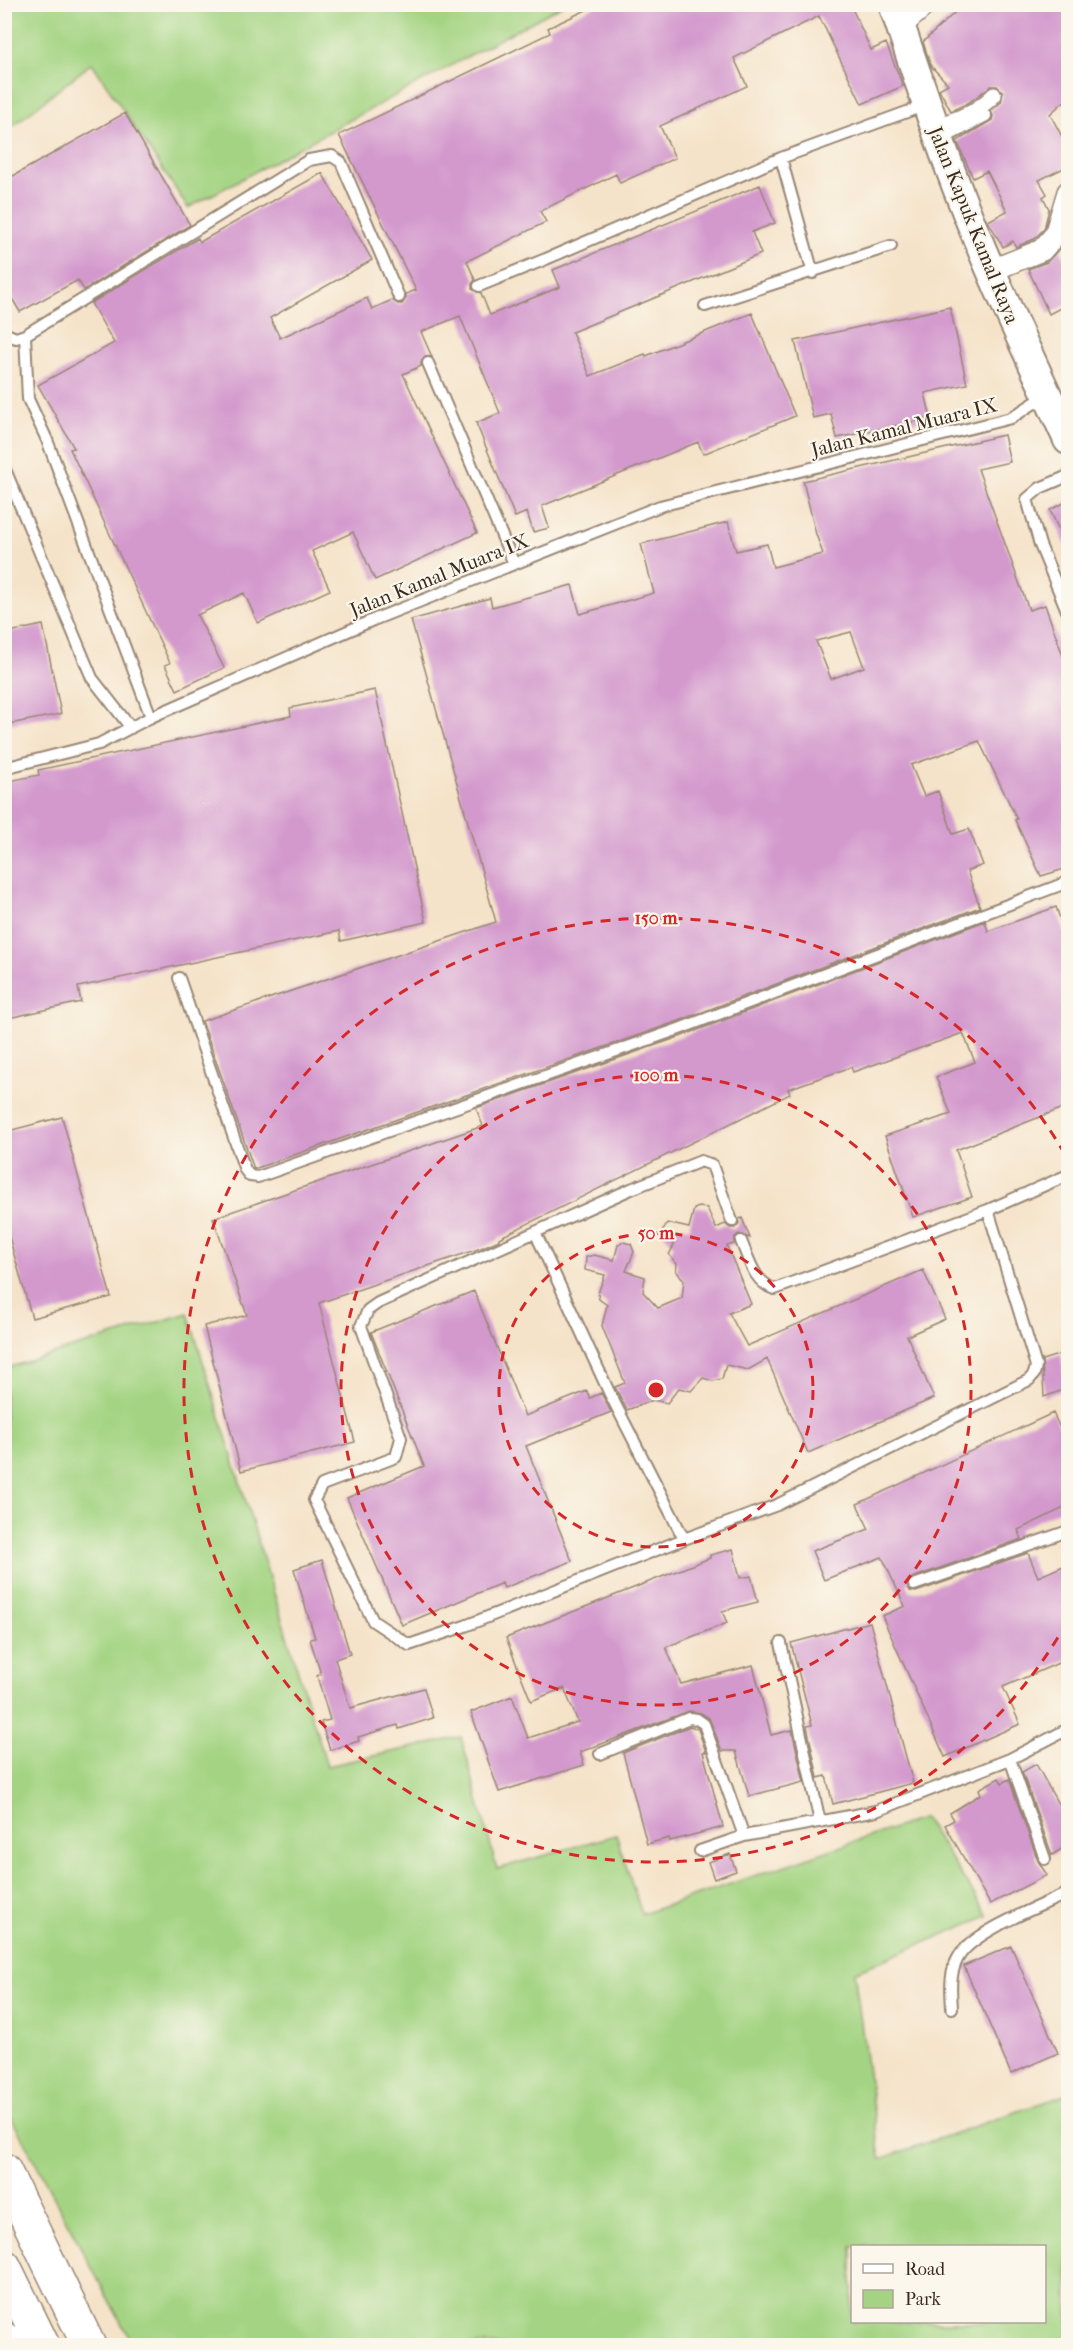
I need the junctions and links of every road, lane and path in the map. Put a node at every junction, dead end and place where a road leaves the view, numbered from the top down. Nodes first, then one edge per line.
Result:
1 (926, 4) edge
2 (897, 15) edge
3 (994, 94) dead end
4 (986, 116) dead end
5 (933, 124) junction
6 (781, 158) junction
7 (1068, 192) edge
8 (891, 246) dead end
9 (990, 271) junction
10 (813, 273) junction
11 (479, 286) dead end
12 (399, 297) dead end
13 (705, 306) dead end
14 (4, 333) edge
15 (25, 335) junction
16 (428, 363) dead end
17 (1057, 405) edge
18 (1068, 440) edge
19 (4, 467) edge
20 (1068, 476) edge
21 (514, 564) junction
22 (1068, 613) edge
23 (151, 717) junction
24 (131, 728) junction
25 (4, 768) edge
26 (1068, 882) edge
27 (179, 978) dead end
28 (1068, 1175) edge
29 (988, 1210) junction
30 (732, 1221) dead end
31 (535, 1232) junction
32 (741, 1241) dead end
33 (1068, 1531) edge
34 (684, 1539) junction
35 (914, 1585) dead end
36 (781, 1643) dead end
37 (1068, 1729) edge
38 (600, 1754) dead end
39 (1010, 1759) junction
40 (820, 1822) junction
41 (744, 1836) junction
42 (700, 1851) dead end
43 (1045, 1859) dead end
44 (1068, 1893) edge
45 (952, 2008) dead end
46 (4, 2170) edge
47 (4, 2266) edge
48 (4, 2339) edge
49 (8, 2346) edge
50 (43, 2346) edge
51 (89, 2346) edge

1 - 2 street
2 - 5 main road, Jalan Kapuk Kamal Raya
3 - 5 street
4 - 5 lane
5 - 6 lane
5 - 9 main road, Jalan Kapuk Kamal Raya
6 - 10 lane
6 - 11 lane
7 - 9 street
8 - 10 lane
9 - 17 main road, Jalan Kapuk Kamal Raya
10 - 13 lane
12 - 15 lane
14 - 15 lane
15 - 23 lane
16 - 21 lane
17 - 18 main road, Jalan Kapuk Kamal Raya
17 - 21 lane, Jalan Kamal Muara IX
19 - 24 lane
20 - 22 lane
21 - 23 lane, Jalan Kamal Muara IX
23 - 24 lane, Jalan Kamal Muara IX
24 - 25 lane, Jalan Kamal Muara IX
26 - 27 lane
28 - 29 lane
29 - 32 lane
29 - 34 lane
30 - 31 lane
31 - 34 lane
31 - 34 lane
33 - 35 lane
36 - 40 lane
37 - 39 lane
38 - 41 lane
39 - 40 lane
39 - 43 lane
40 - 41 lane
41 - 42 lane
44 - 45 lane
46 - 51 highway
47 - 50 highway
48 - 49 highway

